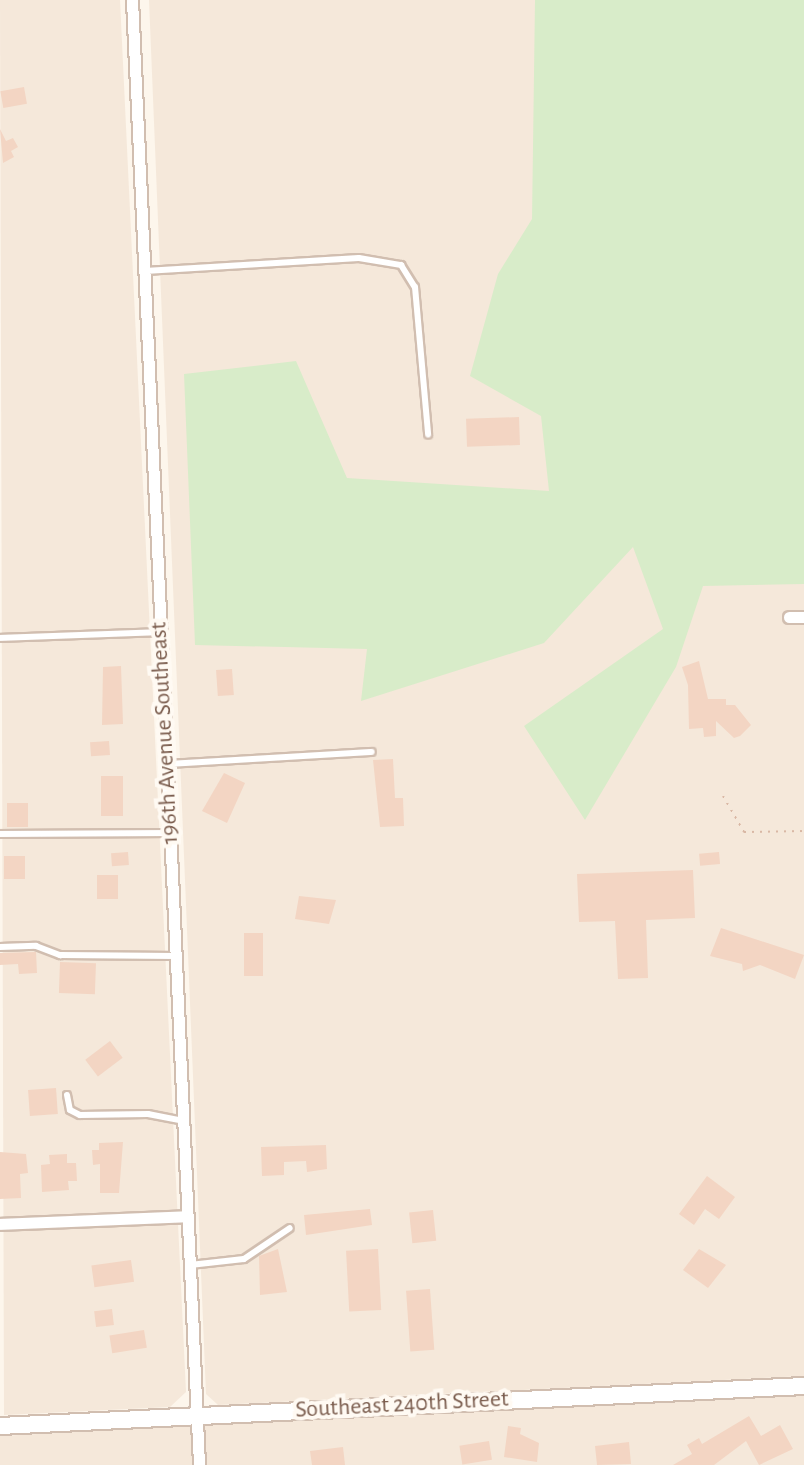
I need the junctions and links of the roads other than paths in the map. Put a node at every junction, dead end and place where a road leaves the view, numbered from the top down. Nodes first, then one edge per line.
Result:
1 (132, 0) edge
2 (145, 271) junction
3 (428, 434) dead end
4 (789, 617) dead end
5 (804, 617) edge
6 (160, 632) junction
7 (0, 638) edge
8 (372, 752) dead end
9 (167, 764) junction
10 (170, 833) junction
11 (0, 834) edge
12 (0, 947) edge
13 (176, 956) junction
14 (67, 1095) dead end
15 (183, 1121) junction
16 (187, 1216) junction
17 (0, 1224) edge
18 (290, 1228) dead end
19 (190, 1265) junction
20 (804, 1386) edge
21 (197, 1415) junction
22 (0, 1426) edge
23 (199, 1465) edge

1 - 2 street, 196th Avenue Southeast
2 - 3 lane
2 - 6 street, 196th Avenue Southeast
4 - 5 street
6 - 7 lane
6 - 9 street, 196th Avenue Southeast
8 - 9 lane
9 - 10 street, 196th Avenue Southeast
10 - 11 lane
10 - 13 street, 196th Avenue Southeast
12 - 13 lane
13 - 15 street, 196th Avenue Southeast
14 - 15 lane
15 - 16 street, 196th Avenue Southeast
16 - 17 street
16 - 19 street, 196th Avenue Southeast
18 - 19 lane
19 - 21 street, 196th Avenue Southeast
20 - 21 main road, Southeast 240th Street
21 - 22 main road, Southeast 240th Street
21 - 23 street, 196th Avenue Southeast

